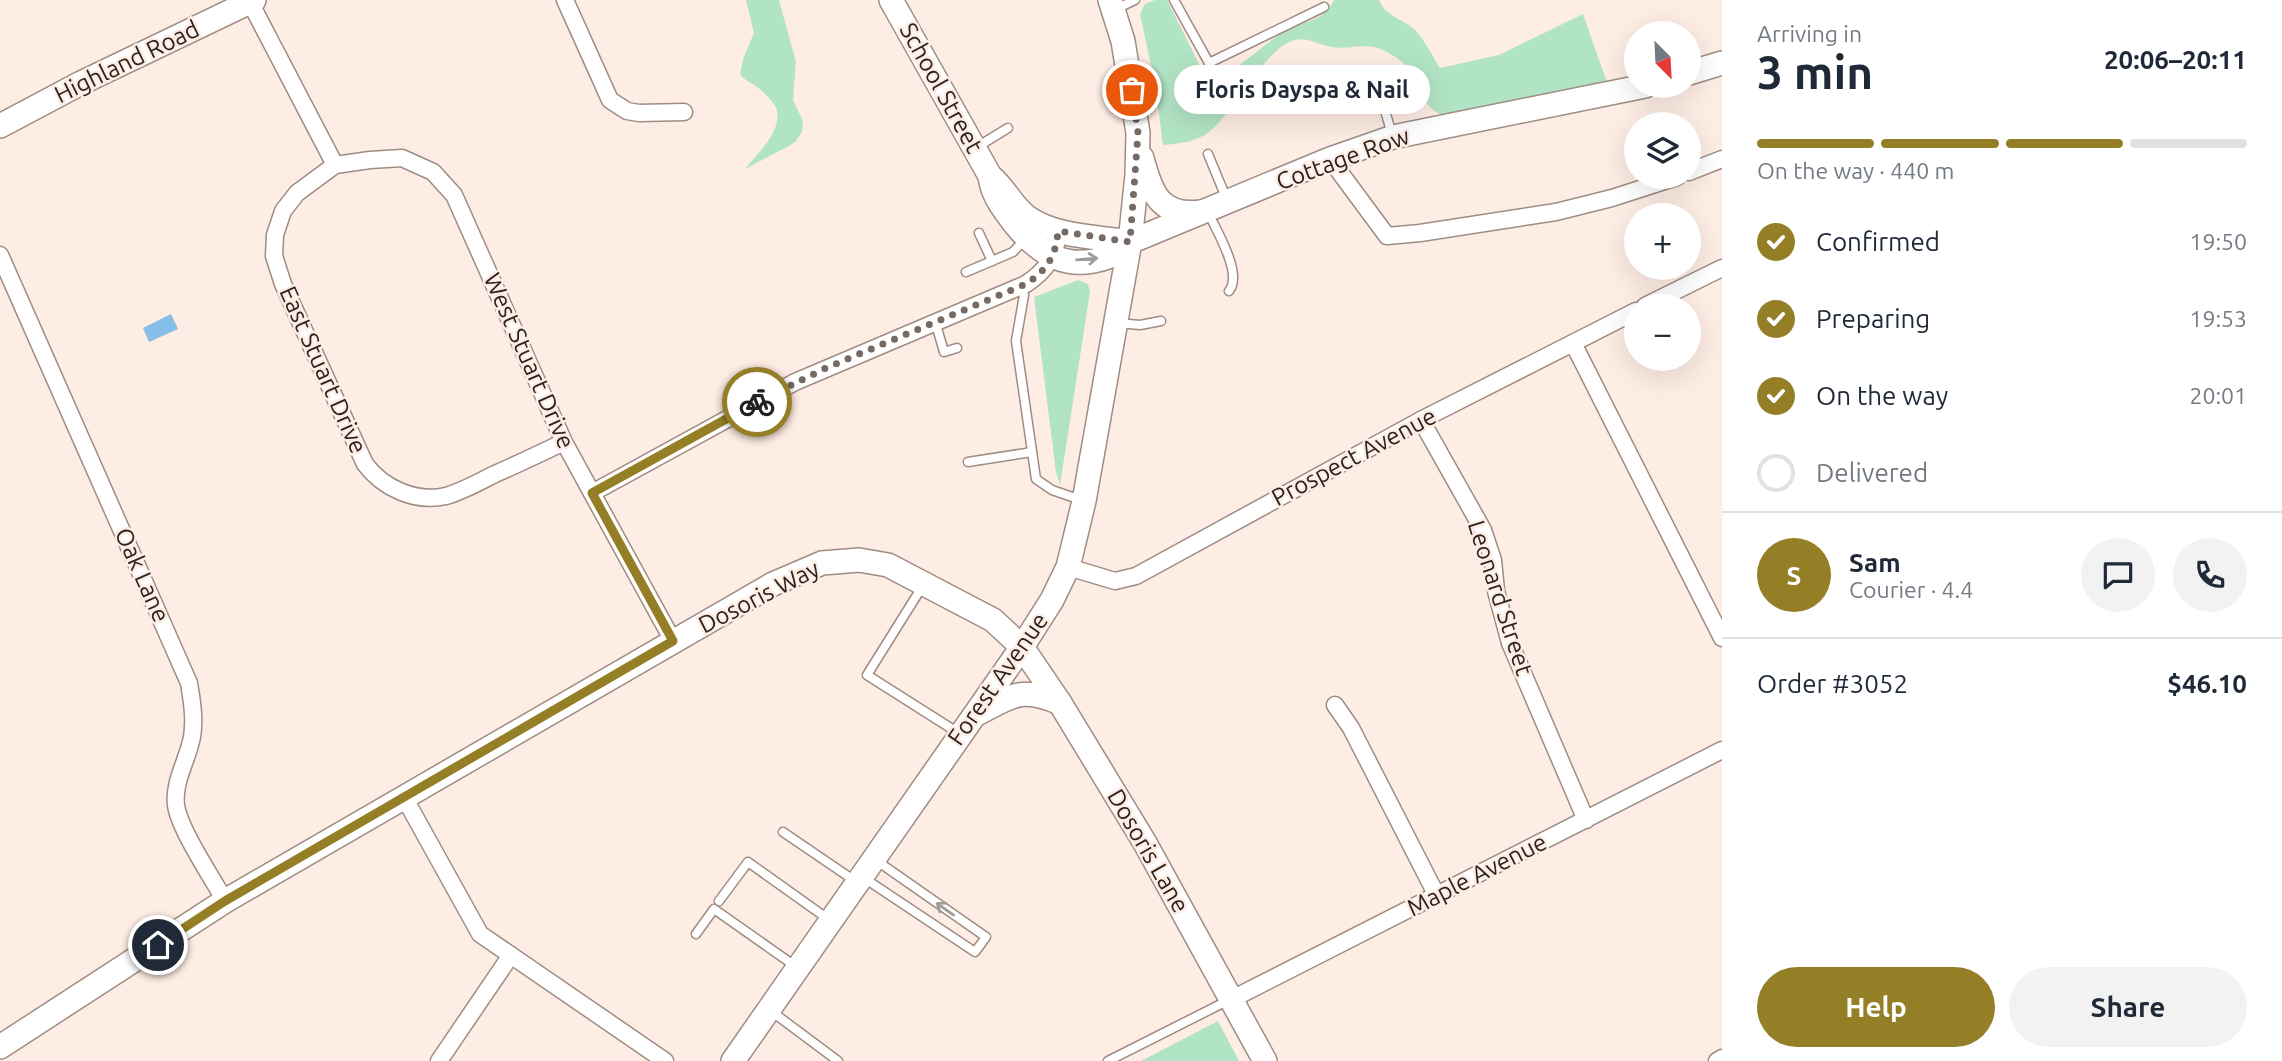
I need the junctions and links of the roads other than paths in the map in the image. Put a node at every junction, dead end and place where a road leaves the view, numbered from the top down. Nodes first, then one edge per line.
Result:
1 (565, 0) edge
2 (891, 0) edge
3 (1135, 0) edge
4 (1174, 0) edge
5 (248, 2) edge
6 (1112, 5) edge
7 (1324, 7) dead end
8 (1722, 63) edge
9 (1701, 69) edge
10 (1376, 81) dead end
11 (1624, 90) edge
12 (684, 111) dead end
13 (0, 125) edge
14 (1008, 128) dead end
15 (1138, 133) junction
16 (1392, 137) junction
17 (975, 149) junction
18 (1208, 154) dead end
19 (1330, 159) junction
20 (1722, 159) edge
21 (335, 165) junction
22 (1701, 167) edge
23 (990, 176) junction
24 (1640, 189) edge
25 (1218, 207) junction
26 (1058, 231) junction
27 (979, 233) dead end
28 (1026, 238) junction
29 (1130, 242) junction
30 (0, 255) edge
31 (1053, 258) junction
32 (992, 261) junction
33 (1722, 268) edge
34 (966, 272) dead end
35 (1021, 286) junction
36 (1228, 291) dead end
37 (1669, 294) edge
38 (1624, 317) edge
39 (935, 321) junction
40 (1161, 321) dead end
41 (1115, 323) junction
42 (1573, 343) junction
43 (957, 348) dead end
44 (1421, 420) junction
45 (564, 442) junction
46 (1032, 452) junction
47 (968, 462) dead end
48 (592, 493) junction
49 (1084, 501) junction
50 (1068, 567) junction
51 (925, 583) junction
52 (1722, 638) edge
53 (673, 641) junction
54 (1022, 646) junction
55 (1060, 702) junction
56 (1335, 705) dead end
57 (967, 725) junction
58 (1722, 750) edge
59 (404, 797) junction
60 (1586, 820) junction
61 (783, 832) dead end
62 (864, 872) junction
63 (1437, 896) junction
64 (225, 901) junction
65 (719, 901) dead end
66 (831, 921) junction
67 (696, 934) dead end
68 (511, 955) junction
69 (798, 968) junction
70 (1232, 999) junction
71 (769, 1009) junction
72 (0, 1047) edge
73 (1722, 1058) edge
74 (439, 1061) edge
75 (665, 1061) edge
76 (733, 1061) edge
77 (838, 1061) edge
78 (1108, 1061) edge
79 (1265, 1061) edge
80 (1717, 1061) edge

1 - 12 street
2 - 17 street, School Street
3 - 6 lane
4 - 7 lane
5 - 13 street, Highland Road
5 - 21 street
6 - 15 street
8 - 9 street
10 - 16 lane
11 - 16 street, Cottage Row
14 - 17 lane
15 - 25 street
15 - 29 street, Forest Avenue
16 - 19 street, Cottage Row
17 - 23 street, School Street
18 - 25 lane
19 - 24 street
19 - 25 street, Cottage Row
20 - 22 street
21 - 45 street, West Stuart Drive
21 - 45 street, East Stuart Drive
23 - 26 street, School Street
23 - 28 street, School Street
25 - 29 street, Cottage Row
25 - 36 lane
26 - 29 street, School Street
26 - 31 street
27 - 32 lane
28 - 31 street, School Street
28 - 32 lane
31 -> 29 street
29 - 41 street, Forest Avenue
30 - 64 street, Oak Lane
31 - 35 street
32 - 34 lane
33 - 37 street
35 - 39 street
35 - 46 lane
38 - 42 street, Prospect Avenue
39 - 43 lane
39 - 48 street
40 - 41 lane
41 - 49 street, Forest Avenue
42 - 44 street, Prospect Avenue
42 - 52 street
44 - 50 street, Prospect Avenue
44 - 60 street, Leonard Street
45 - 48 street, West Stuart Drive
46 - 47 lane
46 - 49 lane
48 - 53 street, West Stuart Drive
49 - 50 street, Forest Avenue
50 - 54 street, Forest Avenue
51 - 53 street, Dosoris Way
51 - 54 street, Dosoris Way
51 - 57 lane
53 - 59 street, Dosoris Way
54 - 55 street, Dosoris Lane
54 - 57 street, Forest Avenue
55 - 57 street
55 - 70 street, Dosoris Lane
56 - 63 street
57 - 62 street, Forest Avenue
58 - 60 street, Maple Avenue
59 - 64 street, Dosoris Way
59 - 68 street
60 - 63 street, Maple Avenue
61 - 62 lane
62 -> 62 lane
62 - 66 street, Forest Avenue
63 - 70 street, Maple Avenue
64 - 72 street, Dosoris Way
65 - 66 lane
66 - 69 street, Forest Avenue
67 - 69 lane
68 - 74 street
68 - 75 street
69 - 71 street, Forest Avenue
70 - 78 lane
70 - 79 street, Dosoris Lane
71 - 76 street, Forest Avenue
71 - 77 lane
73 - 80 street

